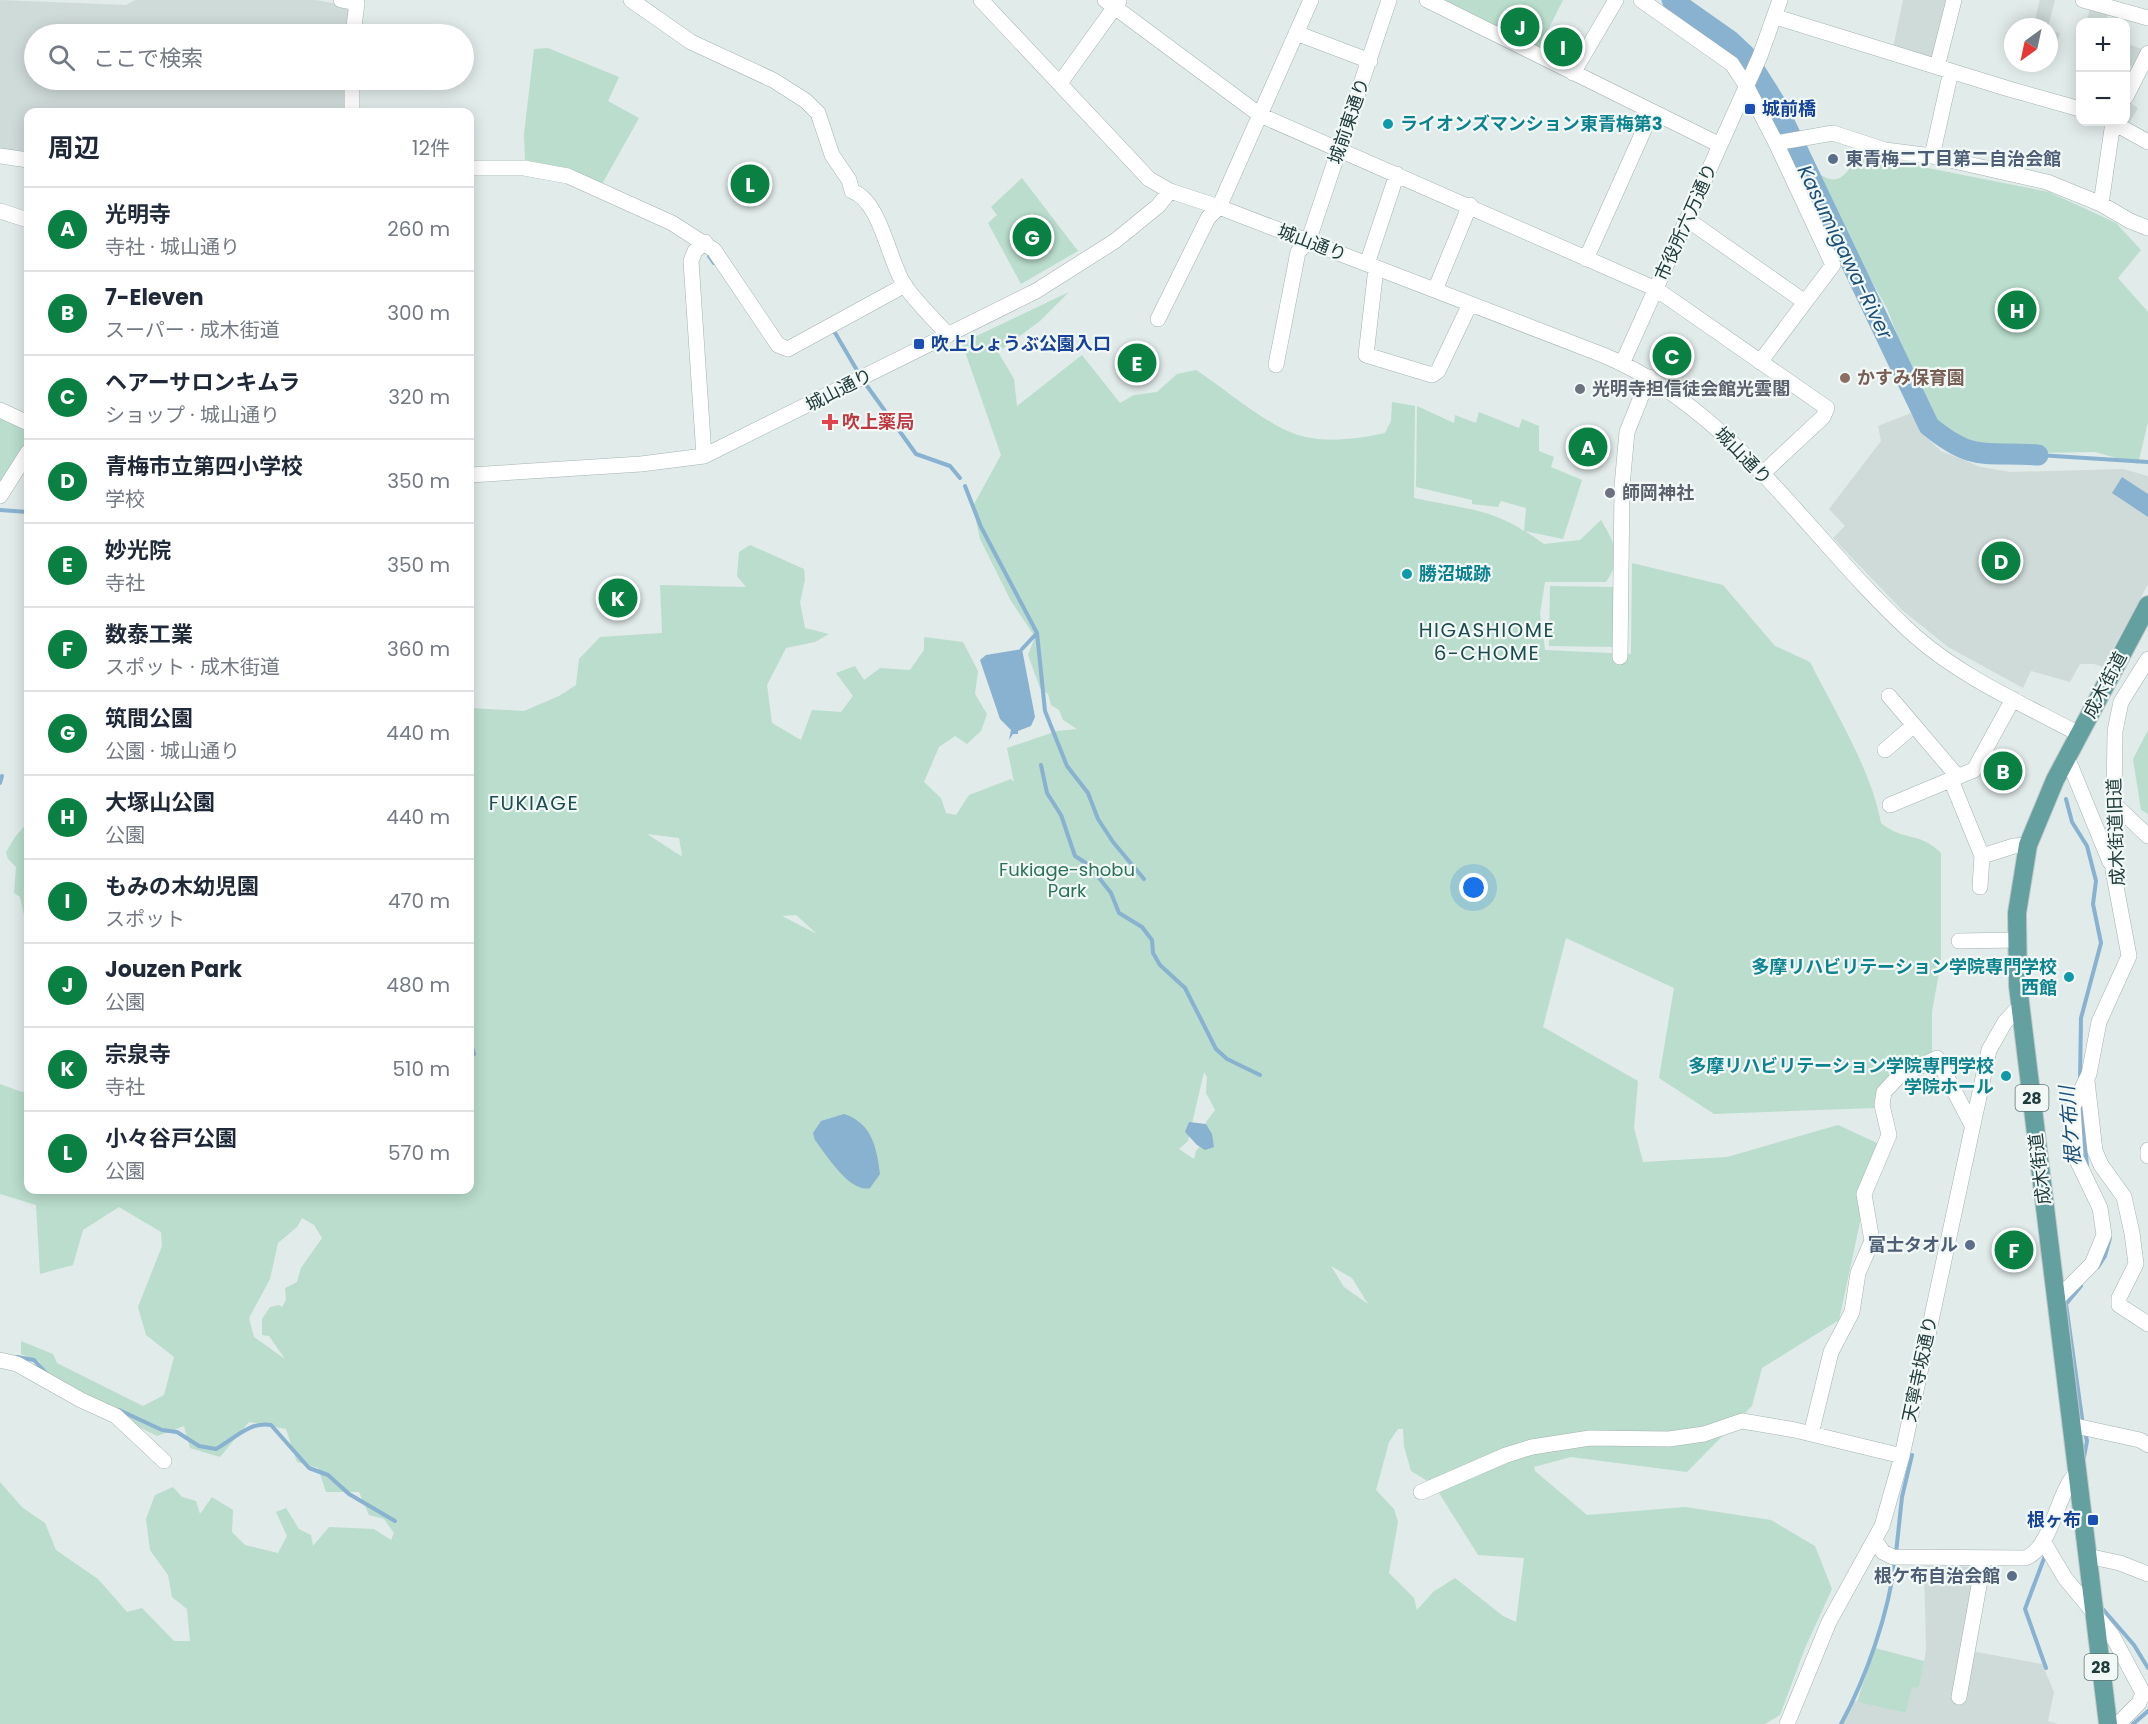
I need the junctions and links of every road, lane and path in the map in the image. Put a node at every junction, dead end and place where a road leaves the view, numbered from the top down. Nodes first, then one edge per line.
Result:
1 (341, 0) edge
2 (631, 0) edge
3 (981, 0) edge
4 (1311, 0) edge
5 (1389, 0) edge
6 (1427, 0) edge
7 (1616, 0) edge
8 (1641, 0) edge
9 (1780, 0) edge
10 (1954, 0) edge
11 (2083, 0) edge
12 (1113, 2) edge
13 (1776, 16) junction
14 (2148, 18) edge
15 (354, 24) edge
16 (1296, 33) junction
17 (2148, 53) edge
18 (1370, 61) junction
19 (1944, 69) junction
20 (1574, 73) junction
21 (1060, 83) junction
22 (1748, 83) junction
23 (2130, 89) edge
24 (352, 90) edge
25 (2076, 107) edge
26 (352, 108) edge
27 (1652, 112) junction
28 (1260, 115) junction
29 (2112, 126) edge
30 (2120, 126) edge
31 (2148, 142) edge
32 (1778, 143) junction
33 (1720, 145) junction
34 (1340, 149) junction
35 (0, 156) edge
36 (1932, 156) junction
37 (24, 159) edge
38 (474, 168) edge
39 (1397, 174) junction
40 (1170, 191) junction
41 (2100, 204) junction
42 (1470, 206) junction
43 (1219, 207) junction
44 (0, 211) edge
45 (24, 219) edge
46 (1688, 220) junction
47 (2148, 228) edge
48 (705, 242) junction
49 (1308, 242) junction
50 (1589, 254) junction
51 (1372, 266) junction
52 (904, 285) junction
53 (1658, 285) junction
54 (1435, 290) junction
55 (1805, 302) junction
56 (1470, 304) junction
57 (1158, 319) dead end
58 (948, 335) junction
59 (1762, 359) junction
60 (1622, 364) junction
61 (1276, 365) dead end
62 (1649, 377) junction
63 (0, 410) edge
64 (24, 421) edge
65 (704, 456) junction
66 (24, 458) edge
67 (1762, 474) junction
68 (474, 475) edge
69 (0, 496) edge
70 (2148, 605) edge
71 (1620, 657) dead end
72 (2148, 659) edge
73 (1889, 696) dead end
74 (2013, 699) junction
75 (1913, 726) junction
76 (2079, 734) junction
77 (1885, 750) dead end
78 (2067, 757) junction
79 (1955, 779) junction
80 (2113, 803) junction
81 (1890, 805) dead end
82 (2148, 836) edge
83 (2028, 845) junction
84 (1982, 856) junction
85 (2113, 870) junction
86 (1980, 887) dead end
87 (2016, 939) junction
88 (1959, 941) dead end
89 (2021, 1005) junction
90 (2087, 1081) junction
91 (1972, 1125) junction
92 (2148, 1150) edge
93 (2148, 1156) edge
94 (2140, 1234) edge
95 (2055, 1300) junction
96 (2148, 1324) edge
97 (0, 1360) edge
98 (2079, 1426) junction
99 (1811, 1434) junction
100 (2148, 1445) edge
101 (1902, 1456) junction
102 (164, 1461) dead end
103 (2078, 1478) junction
104 (1421, 1492) dead end
105 (1875, 1541) junction
106 (2046, 1547) junction
107 (2087, 1556) junction
108 (1984, 1558) junction
109 (2148, 1574) edge
110 (2094, 1610) junction
111 (1959, 1697) dead end
112 (1787, 1724) edge
113 (2108, 1724) edge
114 (2118, 1724) edge

1 - 15 street
2 - 52 street
3 - 21 street
4 - 16 street
5 - 18 street, 城前東通り
6 - 20 street
7 - 20 street
8 - 22 street
9 - 13 street
10 - 19 street
11 - 14 street
12 - 21 street
12 - 28 street
13 - 19 street
13 - 22 street
16 - 18 street
16 - 28 street
17 - 23 street
18 - 34 street, 城前東通り
19 - 25 street
19 - 36 street
20 - 27 street
21 - 40 street
22 - 32 street
22 - 33 street, 市役所六万通り
24 - 26 street
27 - 33 street
27 - 50 street
28 - 34 street
28 - 43 street
29 - 41 street
30 - 31 street
32 - 36 street
32 - 55 street
33 - 46 street, 市役所六万通り
34 - 39 street
34 - 49 street, 城前東通り
35 - 37 street
36 - 41 street
38 - 48 street
39 - 42 street
39 - 51 street
40 - 43 street, 城山通り
40 - 58 street, 城山通り
41 - 47 street
42 - 50 street
42 - 54 street
43 - 49 street, 城山通り
43 - 57 street
44 - 45 street
46 - 53 street, 市役所六万通り
46 - 55 street
48 - 52 street
48 - 65 street
49 - 51 street, 城山通り
49 - 61 street, 城前東通り
50 - 53 street
51 - 54 street, 城山通り
51 - 56 street
52 - 58 street
53 - 59 street
53 - 60 street, 市役所六万通り
54 - 56 street, 城山通り
55 - 59 street
56 - 60 street, 城山通り
58 - 65 street, 城山通り
59 - 67 street
60 - 62 street, 城山通り
62 - 67 street, 城山通り
62 - 71 street
63 - 64 street
65 - 68 street, 城山通り
66 - 69 street
67 - 74 street, 城山通り
70 - 76 main road, 成木街道 / 28
72 - 80 street, 成木街道旧道
73 - 75 street
74 - 76 street, 城山通り
74 - 79 street
75 - 77 street
75 - 79 street
76 - 78 main road, 成木街道 / 28
78 - 83 main road, 成木街道 / 28
78 - 85 street
79 - 81 street
79 - 84 street
80 - 82 street
80 - 85 street, 成木街道旧道
83 - 84 street
83 - 87 main road, 成木街道 / 28
84 - 86 street
85 - 90 street, 成木街道旧道
87 - 88 street
87 - 89 main road, 成木街道 / 28
89 - 91 street, 天寧寺坂通り
89 - 95 main road, 成木街道 / 28
90 - 94 street
90 - 95 street, 成木街道旧道
91 - 99 street
91 - 101 street, 天寧寺坂通り
92 - 93 street
94 - 96 street
95 - 98 main road, 成木街道 / 28
97 - 102 street
98 - 100 street
98 - 103 main road, 成木街道 / 28
99 - 101 street
99 - 104 street
101 - 105 street, 天寧寺坂通り
103 - 106 street
103 - 107 main road, 成木街道 / 28
105 - 108 street
105 - 112 street, 天寧寺坂通り
106 - 108 street
106 - 110 street
107 - 109 street
107 - 110 main road, 成木街道 / 28
108 - 111 street
110 - 113 main road, 成木街道 / 28
110 - 114 street

